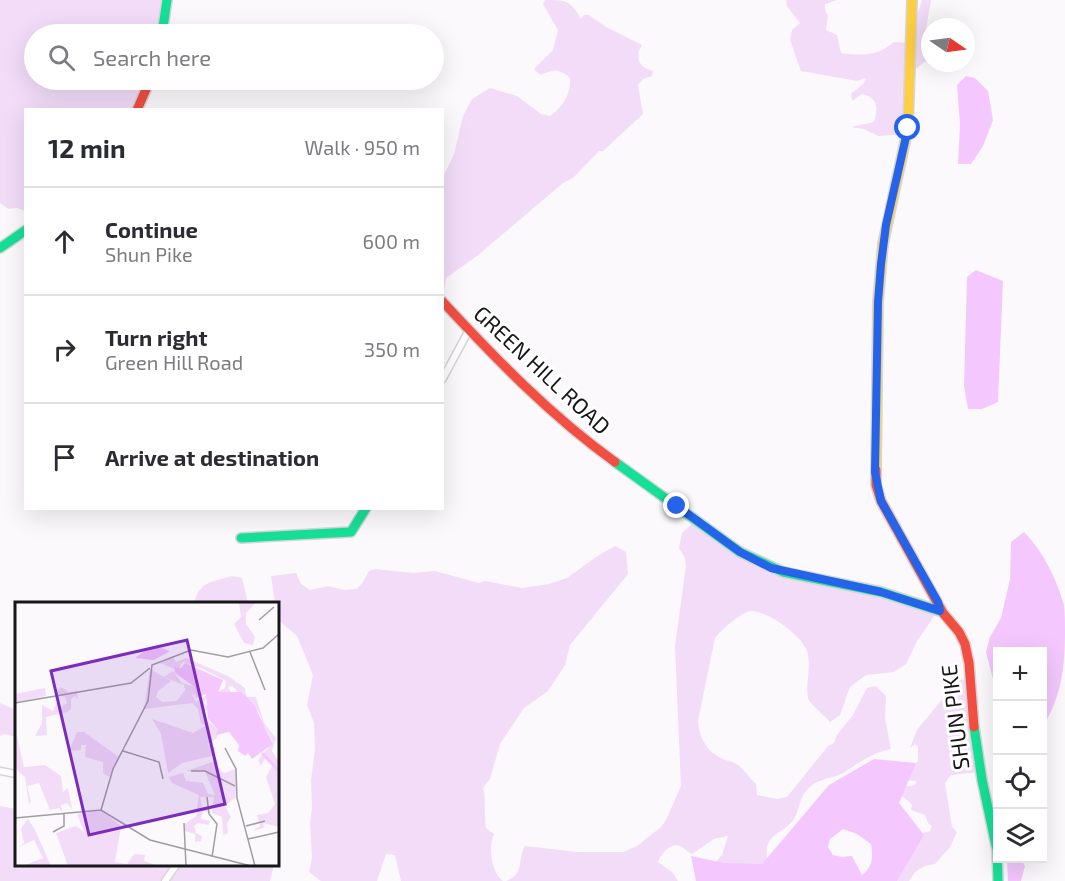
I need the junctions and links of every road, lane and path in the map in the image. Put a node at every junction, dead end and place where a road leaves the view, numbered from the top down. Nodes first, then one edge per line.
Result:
1 (167, 0) edge
2 (912, 0) edge
3 (163, 24) edge
4 (146, 90) edge
5 (138, 108) edge
6 (24, 231) edge
7 (0, 248) edge
8 (444, 303) edge
9 (469, 330) junction
10 (444, 376) edge
11 (365, 510) edge
12 (241, 538) dead end
13 (940, 611) junction
14 (0, 771) edge
15 (15, 774) edge
16 (176, 866) edge
17 (165, 881) edge
18 (998, 881) edge

1 - 3 main road
2 - 13 main road, SHUN PIKE
4 - 5 main road
6 - 7 main road
8 - 9 main road, GREEN HILL ROAD
9 - 10 street
9 - 13 main road, GREEN HILL ROAD
11 - 12 main road
13 - 18 main road, SHUN PIKE
14 - 15 street
16 - 17 street

